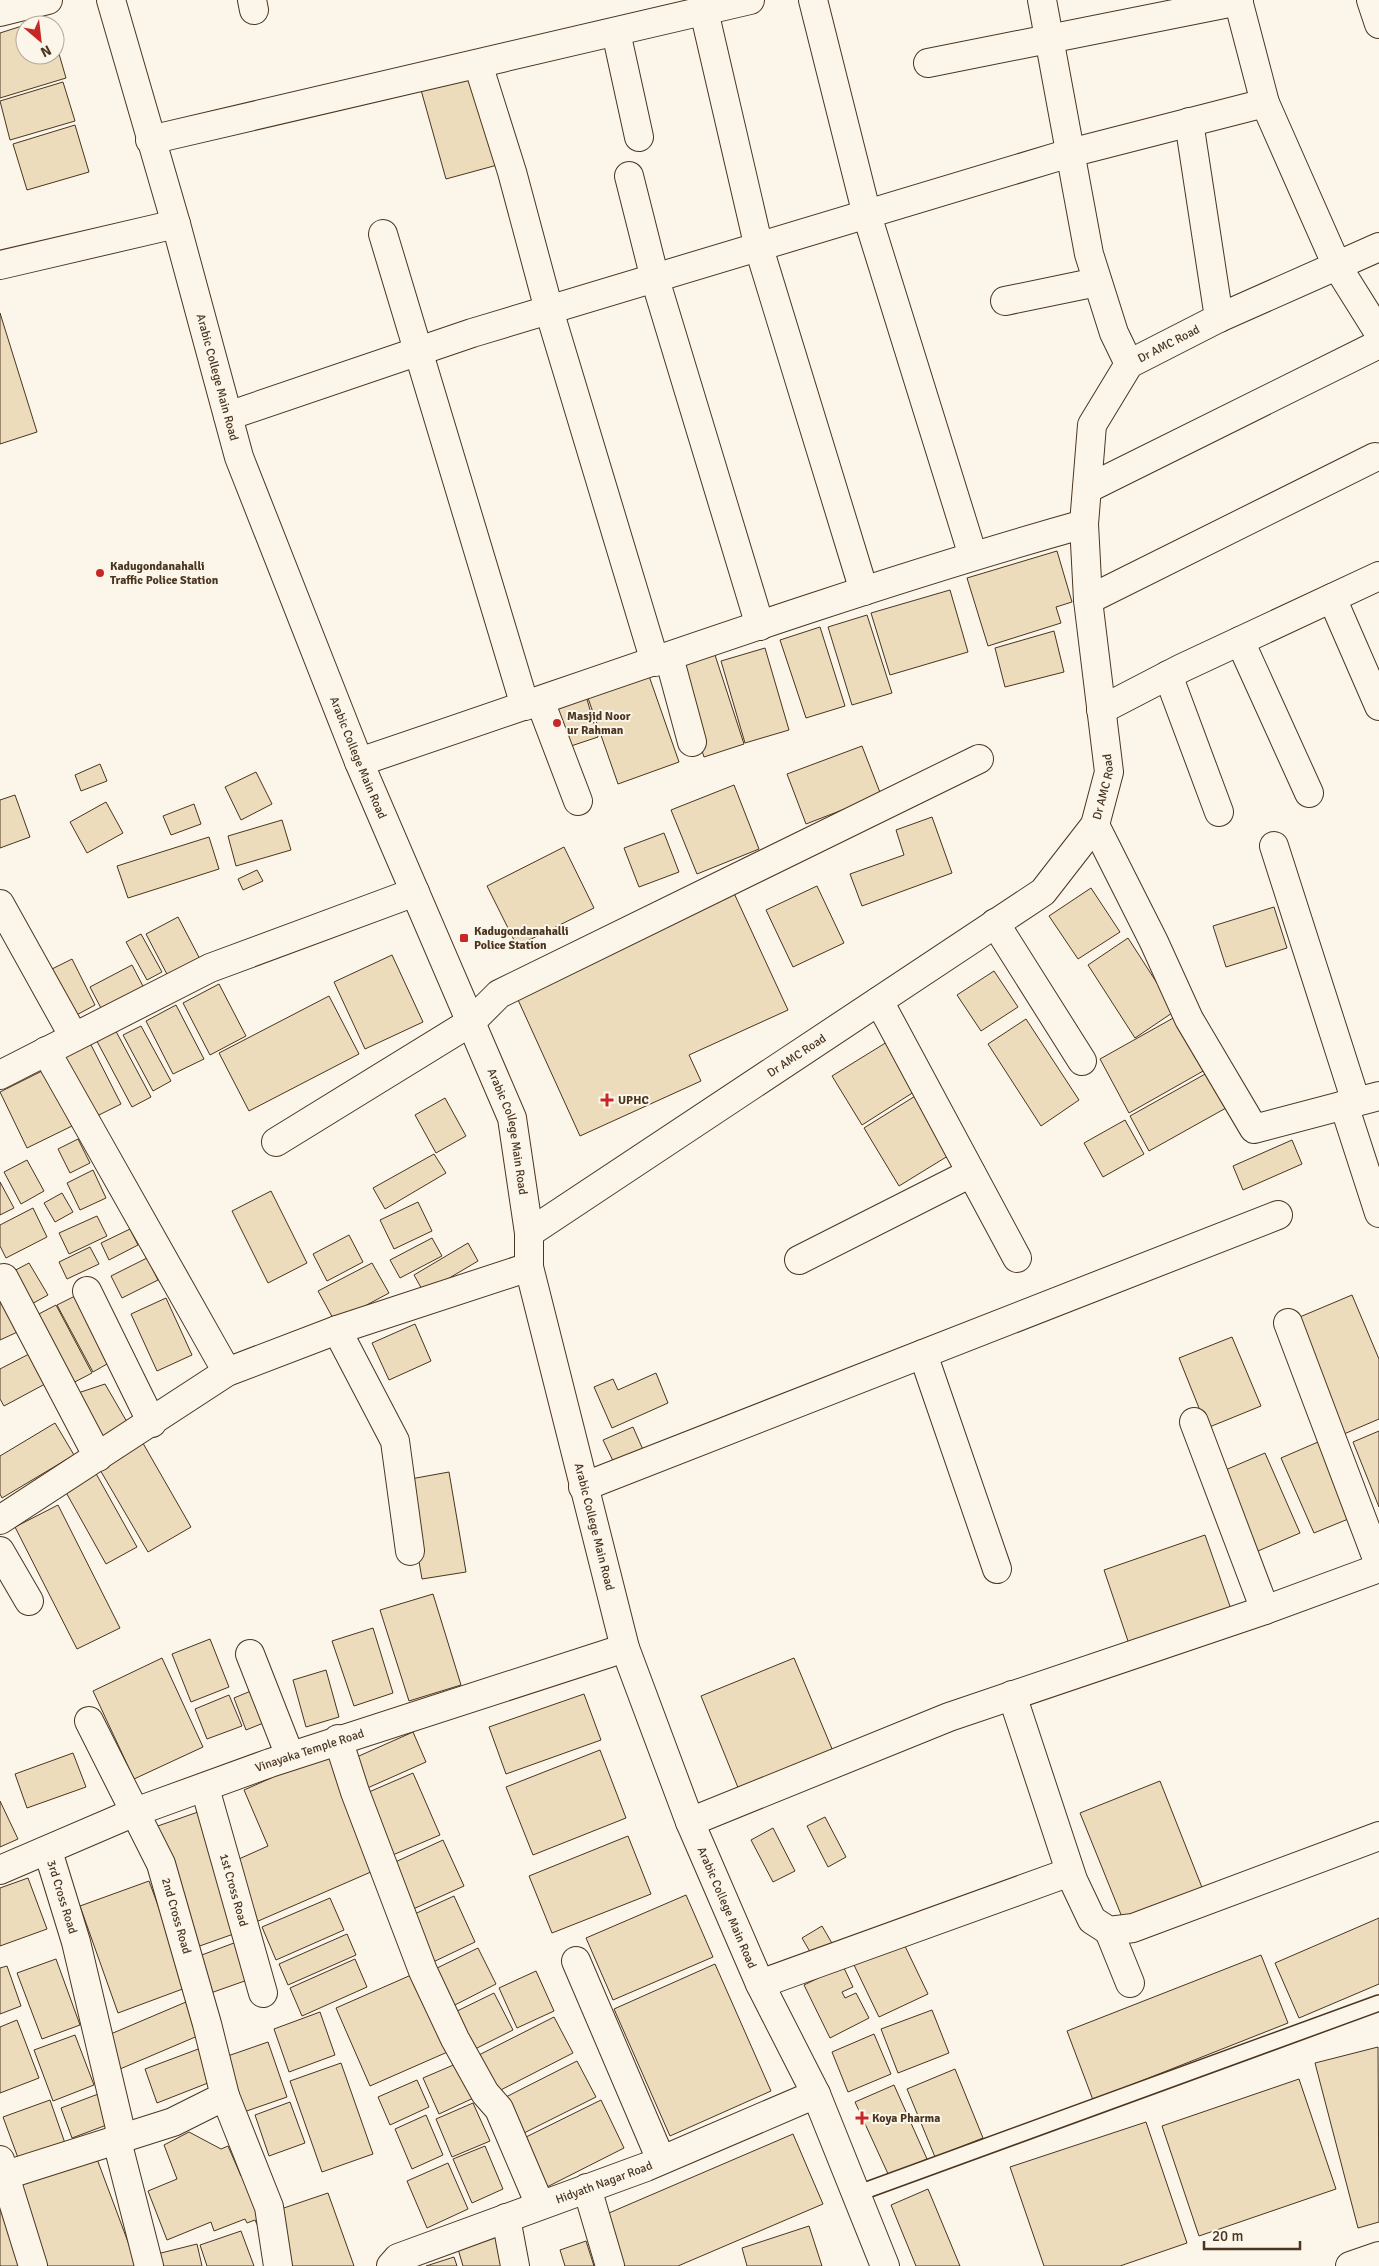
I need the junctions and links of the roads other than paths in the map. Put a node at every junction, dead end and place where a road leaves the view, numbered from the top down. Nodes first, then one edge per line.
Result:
1 (48, 0) edge
2 (111, 0) edge
3 (750, 0) edge
4 (813, 0) edge
5 (1042, 0) edge
6 (1371, 0) edge
7 (1239, 1) edge
8 (704, 11) junction
9 (0, 12) edge
10 (1379, 24) edge
11 (616, 32) junction
12 (1050, 40) junction
13 (928, 63) dead end
14 (478, 64) junction
15 (1265, 103) junction
16 (1189, 122) junction
17 (639, 137) dead end
18 (150, 140) junction
19 (1070, 153) junction
20 (629, 176) dead end
21 (867, 215) junction
22 (176, 224) junction
23 (383, 234) dead end
24 (1379, 247) edge
25 (759, 248) junction
26 (0, 265) edge
27 (1337, 266) junction
28 (655, 279) junction
29 (1097, 282) junction
30 (1005, 301) dead end
31 (549, 310) junction
32 (1219, 318) junction
33 (1379, 332) edge
34 (1379, 344) edge
35 (419, 352) junction
36 (1129, 364) junction
37 (228, 416) junction
38 (1375, 457) dead end
39 (1087, 489) junction
40 (1084, 524) junction
41 (973, 556) junction
42 (1379, 576) edge
43 (864, 591) junction
44 (1332, 598) junction
45 (1088, 600) junction
46 (760, 626) junction
47 (1240, 641) junction
48 (662, 660) junction
49 (1168, 675) junction
50 (533, 704) junction
51 (1379, 706) edge
52 (1101, 710) junction
53 (692, 742) dead end
54 (979, 759) dead end
55 (359, 762) junction
56 (1309, 793) dead end
57 (578, 801) dead end
58 (1219, 812) dead end
59 (1094, 825) junction
60 (1274, 846) dead end
61 (415, 892) junction
62 (0, 904) edge
63 (995, 923) junction
64 (879, 1001) junction
65 (471, 1022) junction
66 (74, 1037) junction
67 (46, 1052) junction
68 (1082, 1061) dead end
69 (0, 1075) edge
70 (1360, 1101) edge
71 (276, 1142) dead end
72 (971, 1172) junction
73 (1379, 1213) edge
74 (1278, 1215) dead end
75 (529, 1232) junction
76 (1017, 1258) dead end
77 (799, 1260) dead end
78 (529, 1267) junction
79 (1, 1277) edge
80 (87, 1291) dead end
81 (1288, 1322) dead end
82 (337, 1330) junction
83 (923, 1354) junction
84 (226, 1372) junction
85 (1194, 1422) dead end
86 (152, 1423) junction
87 (98, 1457) junction
88 (584, 1487) junction
89 (0, 1520) edge
90 (0, 1551) edge
91 (410, 1551) dead end
92 (1379, 1564) edge
93 (1379, 1568) edge
94 (996, 1569) dead end
95 (28, 1601) dead end
96 (1265, 1610) junction
97 (625, 1648) junction
98 (250, 1654) dead end
99 (1012, 1695) junction
100 (90, 1721) dead end
101 (338, 1739) junction
102 (290, 1756) junction
103 (205, 1788) junction
104 (135, 1812) junction
105 (690, 1822) junction
106 (1379, 1836) edge
107 (48, 1851) junction
108 (0, 1870) edge
109 (1070, 1872) junction
110 (1109, 1931) junction
111 (576, 1961) dead end
112 (1130, 1983) dead end
113 (760, 1984) junction
114 (263, 1993) dead end
115 (1379, 2003) edge
116 (816, 2094) junction
117 (224, 2096) junction
118 (117, 2140) junction
119 (661, 2160) junction
120 (1, 2170) edge
121 (587, 2188) junction
122 (856, 2194) junction
123 (540, 2205) junction
124 (506, 2218) junction
125 (1379, 2256) edge
126 (396, 2263) edge
127 (32, 2266) edge
128 (149, 2266) edge
129 (278, 2266) edge
130 (515, 2266) edge
131 (610, 2266) edge
132 (885, 2266) edge
133 (1350, 2266) edge

1 - 9 street
2 - 18 street, Arabic College Main Road
3 - 8 street
4 - 21 street
5 - 12 street
6 - 10 street
7 - 12 street
7 - 15 street
8 - 11 street
8 - 25 street
11 - 14 street
11 - 17 street
12 - 13 street
12 - 19 street
14 - 18 street
14 - 31 street
15 - 16 street
15 - 27 street
16 - 19 street
16 - 32 street
18 - 22 street, Arabic College Main Road
19 - 21 street
19 - 29 street
20 - 28 street
21 - 25 street
21 - 41 street
22 - 26 street
22 - 37 street, Arabic College Main Road
23 - 35 street
24 - 27 street, Dr AMC Road
25 - 28 street
25 - 43 street
27 - 32 street, Dr AMC Road
27 - 33 street
28 - 31 street
28 - 46 street
29 - 30 street
29 - 36 street
31 - 35 street
31 - 48 street
32 - 36 street, Dr AMC Road
34 - 39 street
35 - 37 street
35 - 50 street
36 - 39 street, Dr AMC Road
37 - 55 street, Arabic College Main Road
38 - 45 street
39 - 40 street, Dr AMC Road
40 - 41 street
40 - 45 street, Dr AMC Road
41 - 43 street
42 - 44 street
43 - 46 street
44 - 47 street
44 - 51 street
45 - 52 street, Dr AMC Road
46 - 48 street
47 - 49 street
47 - 56 street
48 - 50 street
48 - 53 street
49 - 52 street
49 - 58 street
50 - 55 street
50 - 57 street
52 - 59 street, Dr AMC Road
54 - 65 street
55 - 61 street, Arabic College Main Road
59 - 63 street, Dr AMC Road
59 - 70 street
60 - 70 street
61 - 65 street, Arabic College Main Road
61 - 66 street
62 - 66 street
63 - 64 street, Dr AMC Road
63 - 68 street
64 - 72 street
64 - 75 street, Dr AMC Road
65 - 71 street
65 - 75 street, Arabic College Main Road
66 - 67 street
67 - 69 street
67 - 84 street
70 - 73 street
72 - 76 street
72 - 77 street
74 - 83 street
75 - 78 street, Arabic College Main Road
78 - 82 street
78 - 88 street, Arabic College Main Road
79 - 87 street
80 - 86 street
81 - 92 street
82 - 84 street
82 - 91 street
83 - 88 street
83 - 94 street
84 - 86 street
85 - 96 street
86 - 87 street
87 - 89 street
88 - 97 street, Arabic College Main Road
90 - 95 street
93 - 96 street
96 - 99 street
97 - 101 street, Vinayaka Temple Road
97 - 105 street, Arabic College Main Road
98 - 102 street
99 - 105 street
99 - 109 street
100 - 104 street, 2nd Cross Road
101 - 102 street, Vinayaka Temple Road
101 - 123 street
102 - 103 street, Vinayaka Temple Road
103 - 104 street, Vinayaka Temple Road
103 - 114 street, 1st Cross Road
104 - 107 street, Vinayaka Temple Road
104 - 117 street, 2nd Cross Road
105 - 113 street, Arabic College Main Road
106 - 110 street
107 - 108 street, Vinayaka Temple Road
107 - 118 street, 3rd Cross Road
109 - 110 street
109 - 113 street
110 - 112 street
111 - 119 street
113 - 116 street, Arabic College Main Road
115 - 122 lane
116 - 119 street, Hidyath Nagar Road
116 - 122 street, Arabic College Main Road
117 - 118 street
117 - 129 street, 2nd Cross Road
118 - 120 street
118 - 128 street, 3rd Cross Road
119 - 121 street, Hidyath Nagar Road
120 - 127 street
121 - 123 street, Hidyath Nagar Road
121 - 131 street
122 - 132 street, Arabic College Main Road
123 - 124 street, Hidyath Nagar Road
124 - 126 street, Hidyath Nagar Road
124 - 130 street
125 - 133 street

